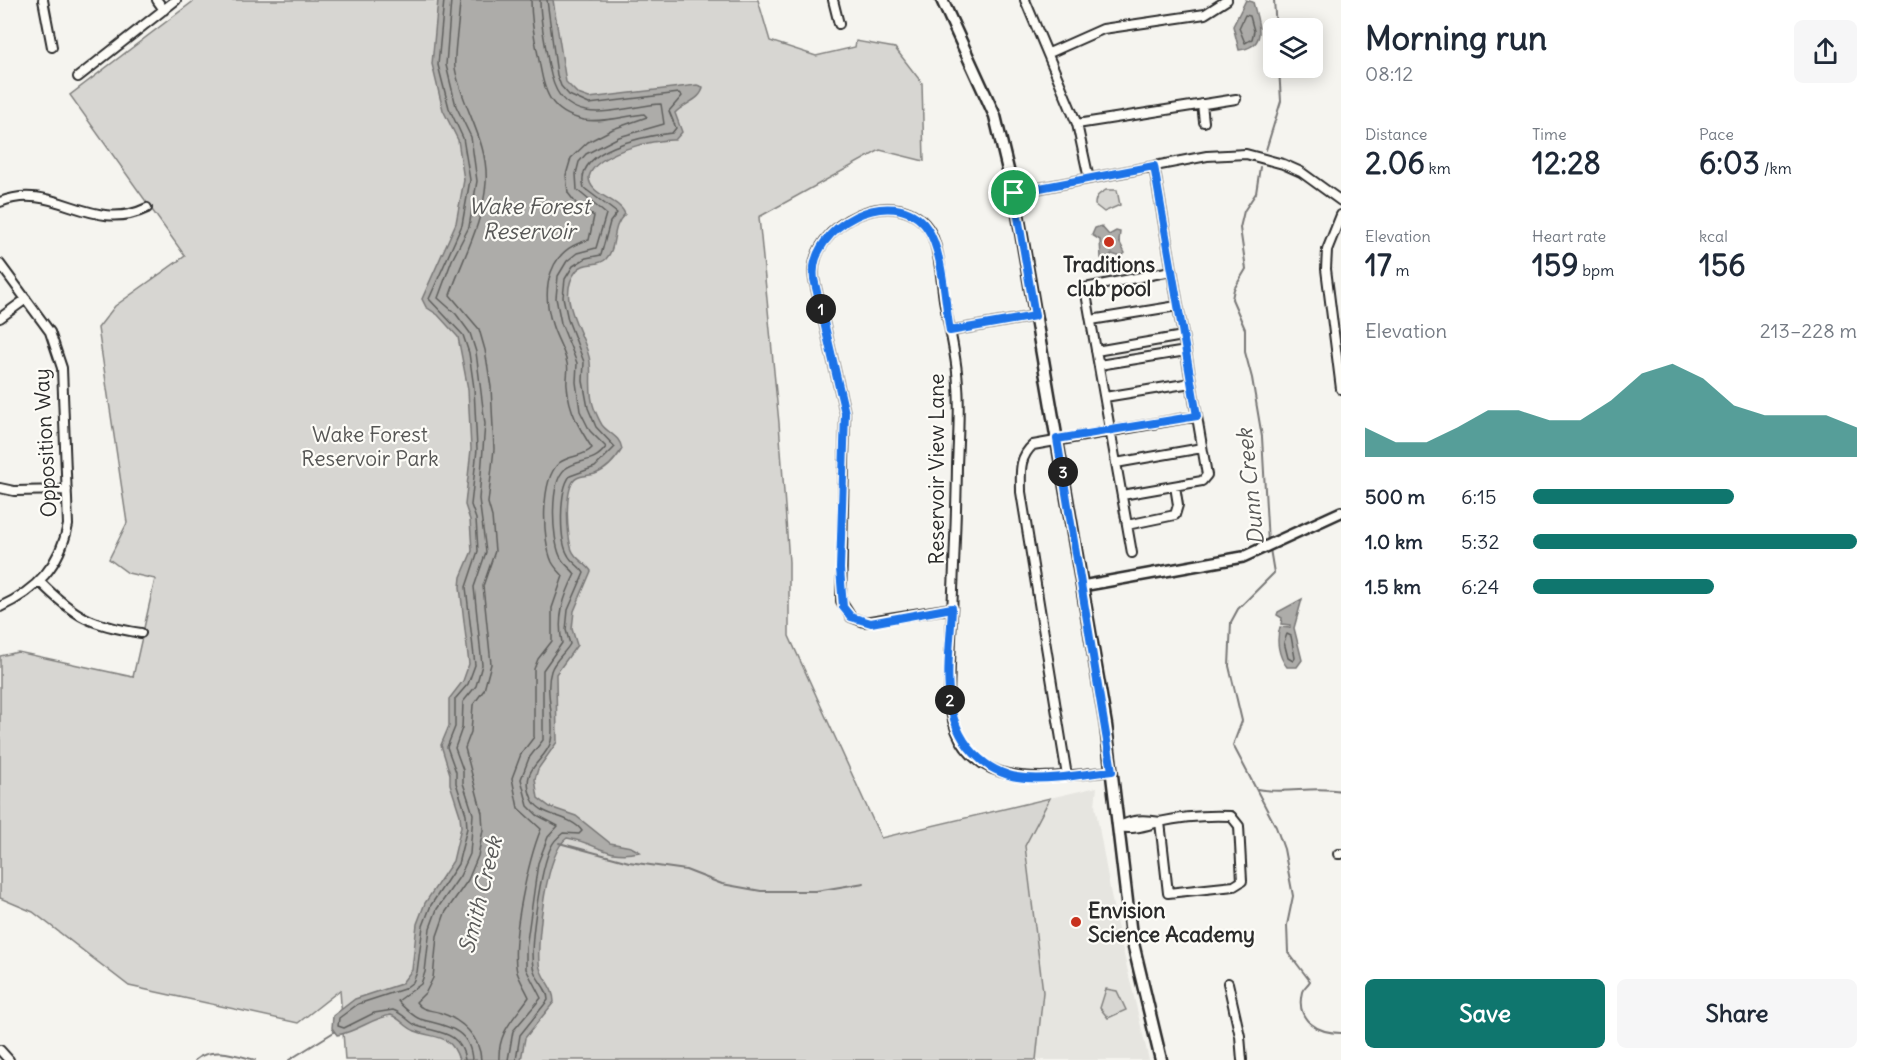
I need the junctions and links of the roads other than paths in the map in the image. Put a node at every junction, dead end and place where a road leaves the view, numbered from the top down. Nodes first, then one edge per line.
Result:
1 (43, 0) edge
2 (157, 0) edge
3 (176, 0) edge
4 (833, 0) edge
5 (942, 0) edge
6 (1025, 0) edge
7 (1227, 0) edge
8 (164, 10) junction
9 (839, 24) dead end
10 (52, 47) dead end
11 (1049, 53) junction
12 (78, 77) dead end
13 (1236, 99) dead end
14 (1202, 104) junction
15 (1204, 122) dead end
16 (1077, 124) junction
17 (1154, 166) junction
18 (1089, 179) junction
19 (1014, 193) junction
20 (1341, 201) edge
21 (0, 202) edge
22 (147, 208) dead end
23 (1341, 215) edge
24 (0, 264) edge
25 (1172, 271) junction
26 (26, 299) junction
27 (1177, 306) junction
28 (1035, 316) junction
29 (0, 318) edge
30 (1091, 320) junction
31 (950, 331) junction
32 (1183, 336) junction
33 (1338, 344) edge
34 (1096, 351) junction
35 (1186, 351) junction
36 (1099, 365) junction
37 (1191, 382) junction
38 (1341, 388) edge
39 (1105, 397) junction
40 (1197, 416) junction
41 (1110, 429) junction
42 (1057, 439) junction
43 (1202, 448) junction
44 (1116, 464) junction
45 (1176, 486) junction
46 (0, 488) edge
47 (67, 490) junction
48 (1122, 495) junction
49 (1340, 513) edge
50 (1127, 525) junction
51 (1132, 553) dead end
52 (40, 582) junction
53 (1082, 586) junction
54 (0, 607) edge
55 (952, 608) junction
56 (141, 633) dead end
57 (1112, 771) junction
58 (1067, 776) junction
59 (1160, 822) junction
60 (1118, 826) junction
61 (1228, 983) dead end
62 (0, 1050) edge
63 (9, 1060) edge
64 (1161, 1060) edge
65 (1242, 1060) edge

1 - 10 street
2 - 8 street
3 - 8 street
4 - 9 street
5 - 19 main road
6 - 11 street
7 - 11 street
8 - 12 street
11 - 16 street
13 - 14 street
14 - 15 street
14 - 16 street
16 - 18 street
17 - 18 street
17 - 20 street
17 - 25 street
18 - 19 street
19 - 28 main road
21 - 22 street
23 - 33 street
24 - 26 street, Opposition Way
25 - 27 street
25 - 30 street
26 - 29 street
26 - 47 street, Opposition Way
27 - 30 street
27 - 32 street
28 - 31 street
28 - 42 main road
30 - 34 street
31 - 55 street, Reservoir View Lane
31 - 55 street, Reservoir View Lane
32 - 34 street
32 - 35 street
33 - 38 street
34 - 36 street
35 - 36 street
35 - 37 street
36 - 39 street
37 - 39 street
37 - 40 street
39 - 41 street
40 - 41 street
40 - 43 street
41 - 42 street
41 - 44 street
42 - 53 main road
42 - 58 street
43 - 44 street
43 - 45 street
44 - 48 street
45 - 48 street
45 - 50 street
46 - 47 street
47 - 52 street, Opposition Way
48 - 50 street
49 - 53 street
50 - 51 street
52 - 54 street, Opposition Way
52 - 56 street
53 - 57 main road
55 - 58 street, Reservoir View Lane
57 - 58 street, Reservoir View Lane
57 - 60 main road
59 - 59 street
59 - 60 street
60 - 64 main road
61 - 65 street
62 - 63 street

